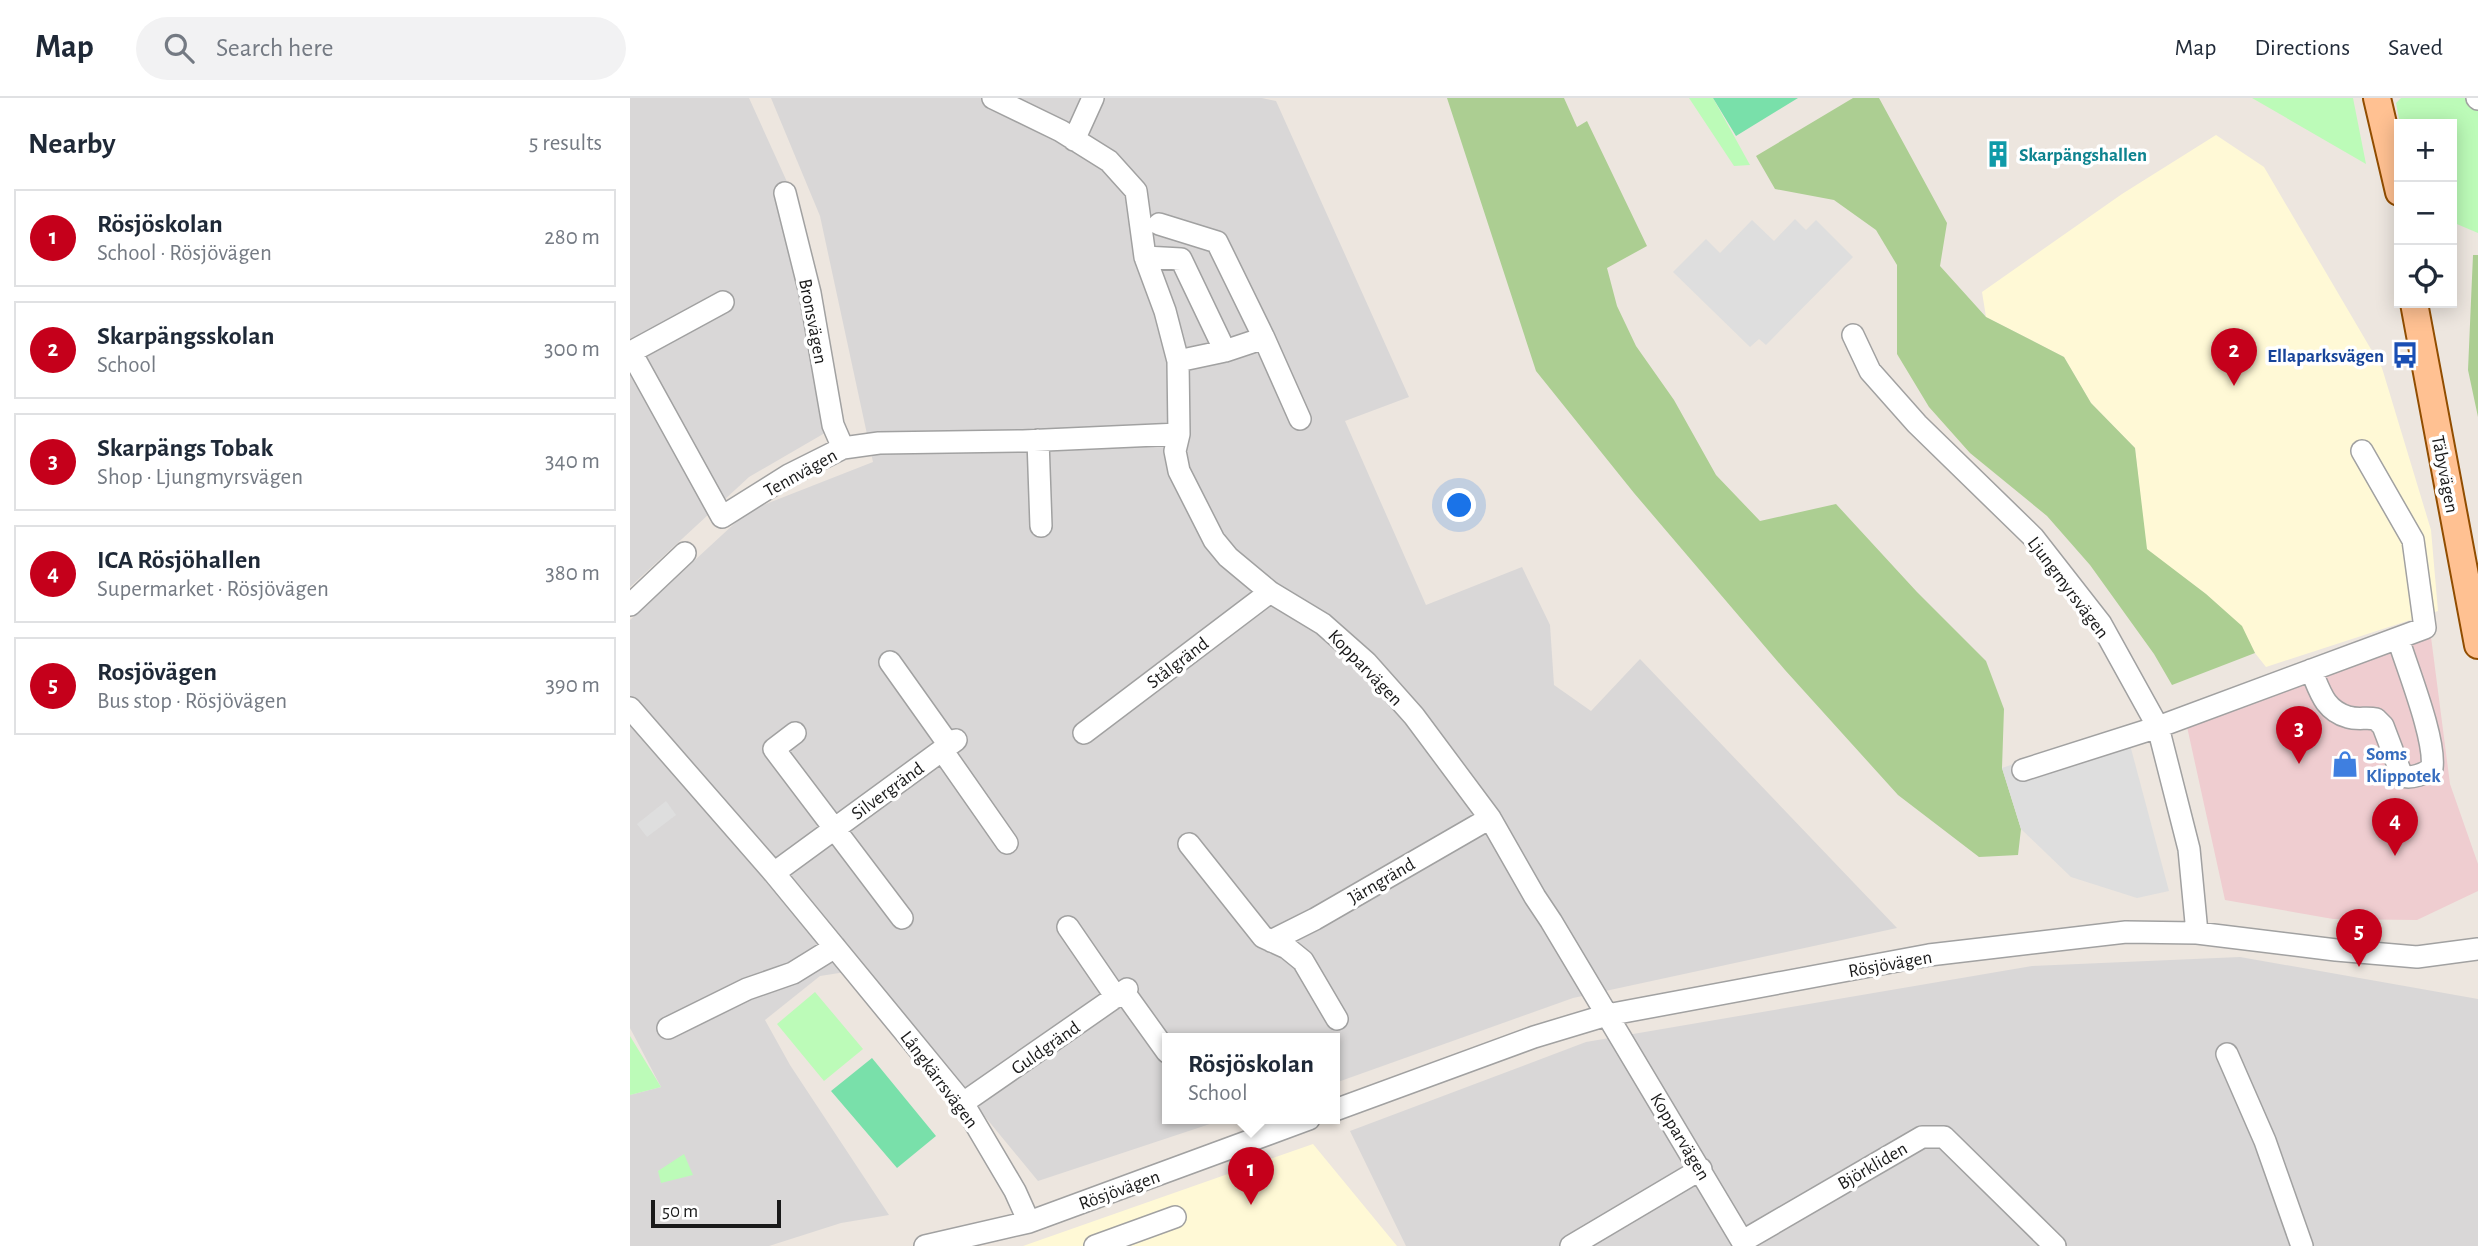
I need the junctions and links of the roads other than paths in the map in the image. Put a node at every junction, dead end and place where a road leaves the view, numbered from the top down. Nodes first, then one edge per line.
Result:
1 (993, 98) edge
2 (1093, 98) edge
3 (2377, 98) edge
4 (1074, 140) junction
5 (2397, 182) edge
6 (785, 193) dead end
7 (1144, 257) junction
8 (1181, 259) junction
9 (723, 302) dead end
10 (2415, 308) edge
11 (1853, 335) dead end
12 (1264, 338) junction
13 (1225, 351) junction
14 (1178, 361) junction
15 (1300, 419) dead end
16 (1179, 434) junction
17 (1038, 440) junction
18 (843, 448) junction
19 (2362, 452) dead end
20 (1041, 526) dead end
21 (685, 553) dead end
22 (1270, 592) junction
23 (630, 605) edge
24 (2398, 638) junction
25 (2478, 645) edge
26 (890, 662) dead end
27 (2311, 670) junction
28 (630, 708) edge
29 (2158, 727) junction
30 (795, 733) dead end
31 (1084, 733) dead end
32 (949, 745) junction
33 (2023, 770) dead end
34 (1490, 818) junction
35 (833, 830) junction
36 (1007, 842) dead end
37 (1189, 844) dead end
38 (774, 873) junction
39 (902, 918) dead end
40 (1068, 927) dead end
41 (2197, 933) junction
42 (1271, 941) junction
43 (835, 947) junction
44 (2473, 947) edge
45 (1122, 993) junction
46 (1607, 1015) junction
47 (1337, 1019) dead end
48 (668, 1028) dead end
49 (1162, 1045) edge
50 (2227, 1055) dead end
51 (963, 1104) junction
52 (1340, 1108) edge
53 (1295, 1124) edge
54 (1701, 1169) junction
55 (1175, 1217) dead end
56 (1029, 1222) junction
57 (1744, 1244) edge
58 (925, 1246) edge
59 (1095, 1246) edge
60 (1571, 1246) edge
61 (2055, 1246) edge
62 (2302, 1246) edge

1 - 4 street, Kopparvägen
2 - 4 street
3 - 5 main road
4 - 7 street, Kopparvägen
6 - 18 street, Bronsvägen
7 - 8 street
7 - 14 street, Kopparvägen
8 - 12 street
8 - 13 street
9 - 18 street, Tennvägen
10 - 25 main road, Täbyvägen
11 - 29 street, Ljungmyrsvägen
12 - 13 street
12 - 15 street
13 - 14 street
14 - 16 street, Kopparvägen
16 - 17 street, Tennvägen
16 - 22 street, Kopparvägen
17 - 18 street, Tennvägen
17 - 20 street
19 - 24 street
21 - 23 street
22 - 31 street, Stålgränd
22 - 34 street, Kopparvägen
24 - 27 street
24 - 27 street
26 - 32 street, Silvergränd
27 - 29 street
28 - 38 street, Långkärrsvägen
29 - 33 street
29 - 41 street, Ljungmyrsvägen
30 - 35 street, Silvergränd
32 - 35 street, Silvergränd
32 - 36 street, Silvergränd
34 - 42 street, Järngränd
34 - 46 street, Kopparvägen
35 - 38 street, Silvergränd
35 - 39 street, Silvergränd
37 - 42 street
38 - 43 street, Långkärrsvägen
40 - 45 street
41 - 44 street, Rösjövägen
41 - 46 street, Rösjövägen
42 - 47 street
43 - 48 street
43 - 51 street, Långkärrsvägen
45 - 49 street
45 - 51 street, Guldgränd
46 - 52 street, Rösjövägen
46 - 54 street, Kopparvägen
50 - 62 street
51 - 56 street, Långkärrsvägen
53 - 56 street, Rösjövägen
54 - 57 street, Kopparvägen
54 - 60 street
55 - 59 street
56 - 58 street, Rösjövägen
57 - 61 street, Björkliden

